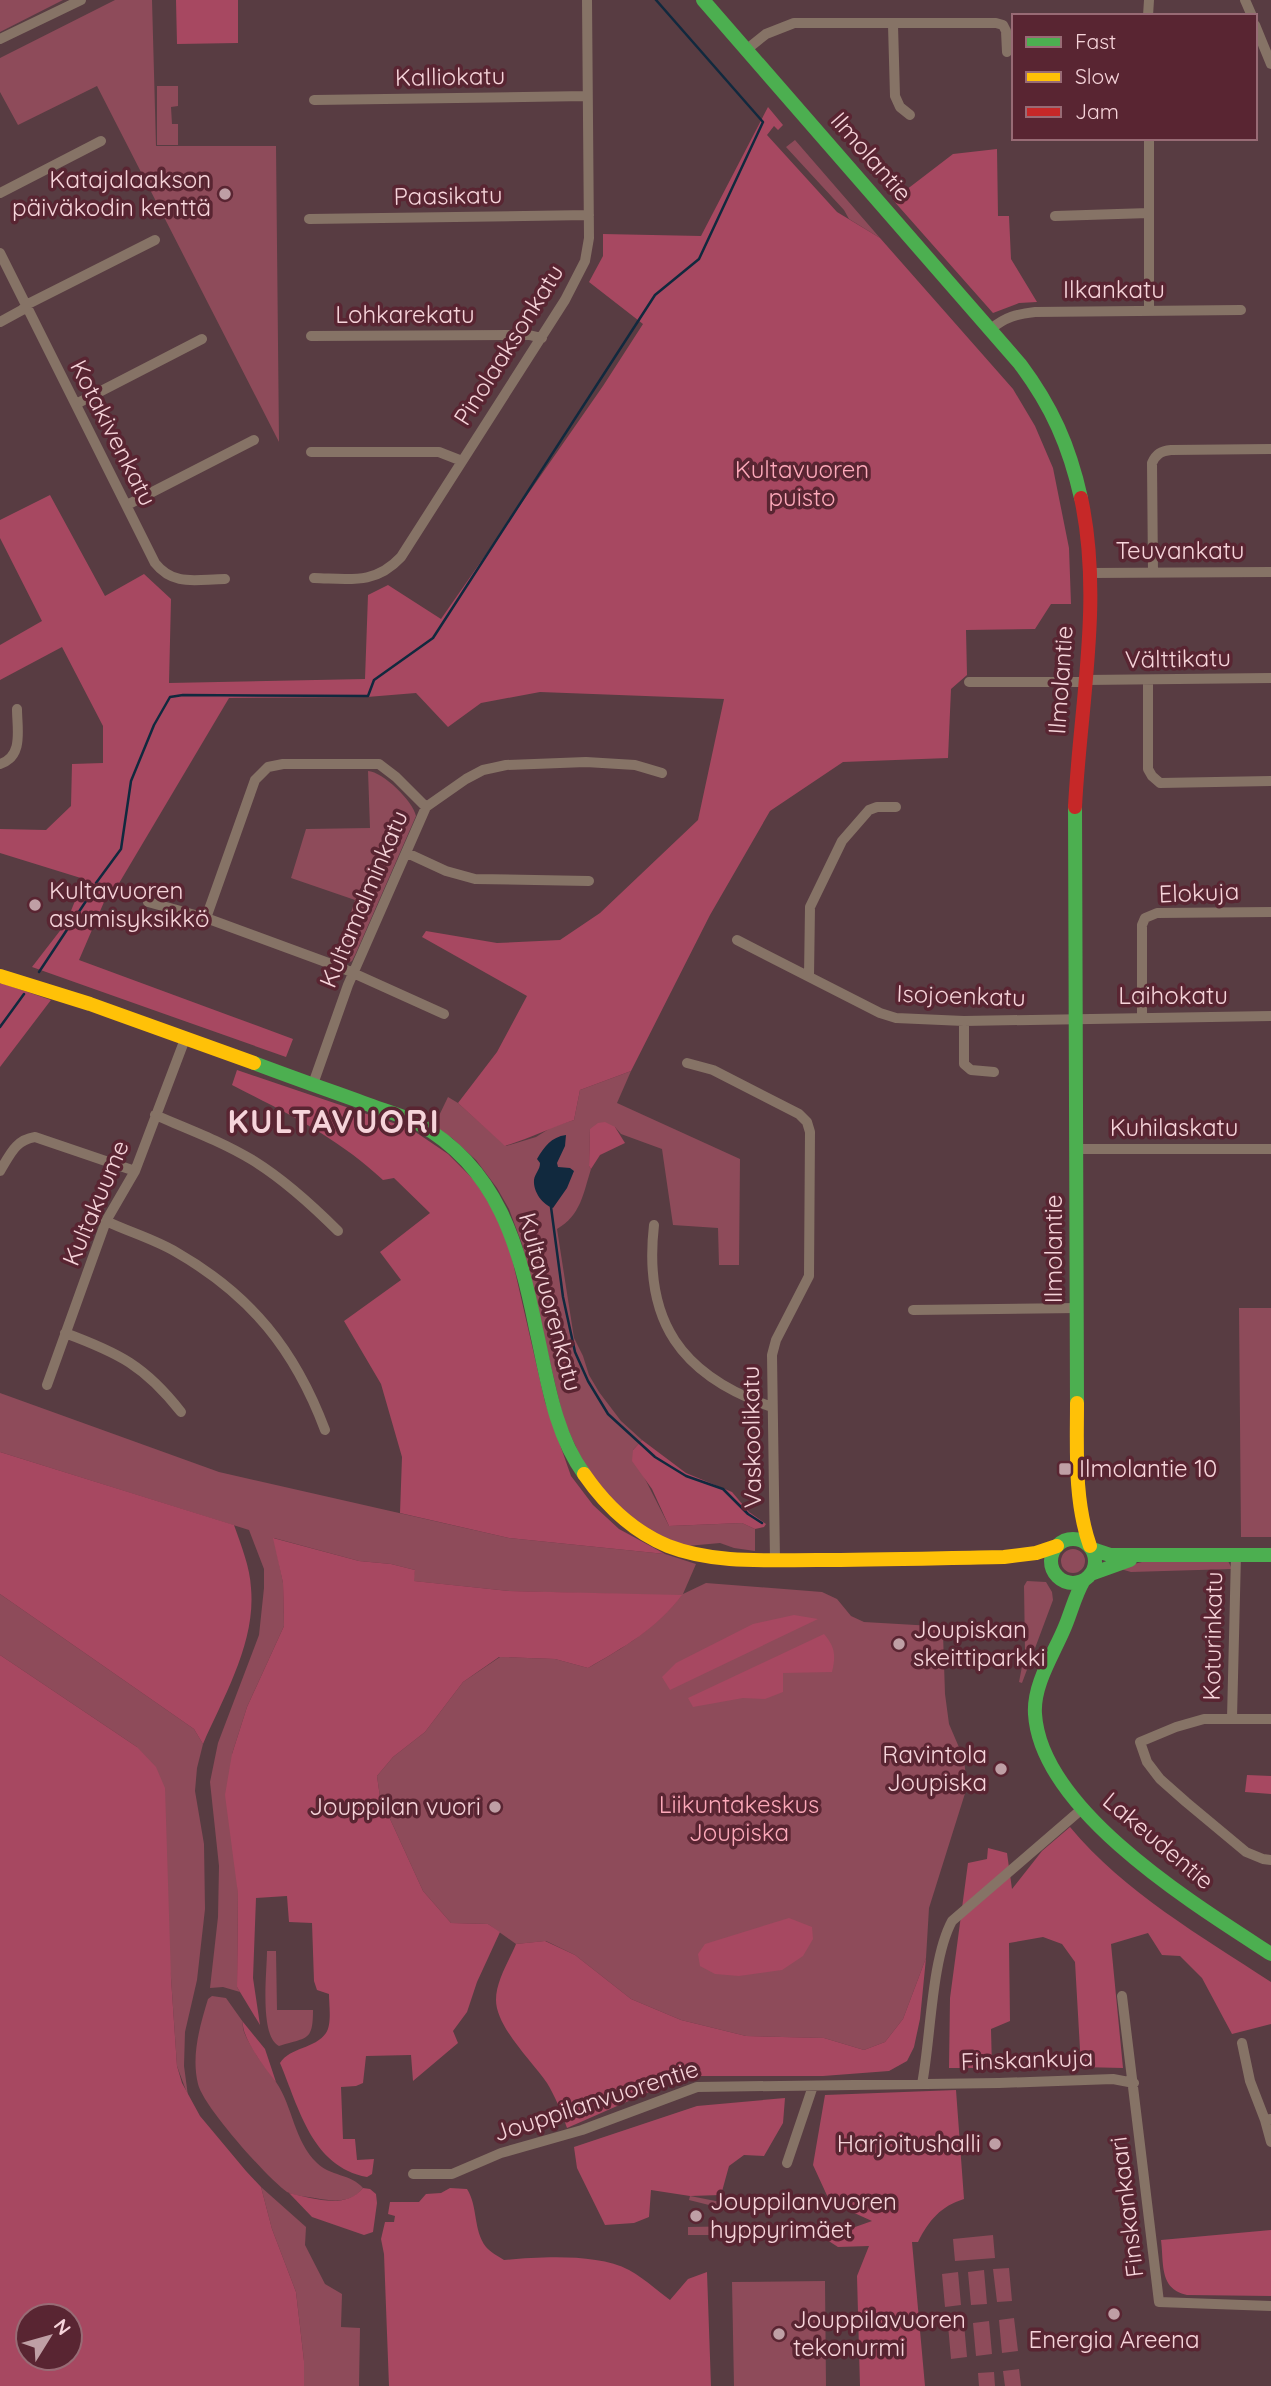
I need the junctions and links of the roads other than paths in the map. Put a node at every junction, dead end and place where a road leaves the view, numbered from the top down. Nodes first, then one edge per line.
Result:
1 (81, 0) edge
2 (587, 0) edge
3 (703, 0) edge
4 (893, 25) junction
5 (1257, 30) edge
6 (0, 39) edge
7 (746, 50) junction
8 (1007, 52) dead end
9 (1271, 64) edge
10 (587, 96) junction
11 (314, 100) dead end
12 (910, 115) dead end
13 (1149, 140) edge
14 (102, 141) dead end
15 (0, 193) edge
16 (1149, 213) junction
17 (589, 215) junction
18 (1055, 216) dead end
19 (309, 219) dead end
20 (155, 240) dead end
21 (0, 253) edge
22 (26, 305) junction
23 (1241, 310) dead end
24 (1149, 311) junction
25 (0, 322) edge
26 (991, 329) junction
27 (310, 336) dead end
28 (542, 338) junction
29 (202, 339) dead end
30 (76, 404) junction
31 (254, 440) dead end
32 (1271, 449) edge
33 (311, 452) dead end
34 (462, 461) junction
35 (127, 505) junction
36 (1271, 572) edge
37 (1090, 573) junction
38 (1153, 573) junction
39 (314, 578) dead end
40 (225, 579) dead end
41 (1271, 678) edge
42 (1085, 681) junction
43 (1148, 681) junction
44 (969, 682) dead end
45 (17, 709) dead end
46 (0, 764) edge
47 (662, 773) dead end
48 (1271, 781) edge
49 (426, 807) junction
50 (896, 807) dead end
51 (407, 853) junction
52 (589, 881) dead end
53 (148, 902) dead end
54 (1271, 912) edge
55 (206, 918) junction
56 (737, 940) dead end
57 (353, 973) junction
58 (0, 976) edge
59 (809, 976) junction
60 (444, 1014) dead end
61 (1271, 1016) edge
62 (1142, 1017) junction
63 (1076, 1018) junction
64 (964, 1020) junction
65 (186, 1039) junction
66 (687, 1063) dead end
67 (993, 1072) dead end
68 (313, 1084) junction
69 (155, 1115) junction
70 (1076, 1149) junction
71 (1271, 1149) edge
72 (0, 1171) edge
73 (135, 1171) junction
74 (106, 1222) junction
75 (654, 1224) dead end
76 (338, 1231) dead end
77 (1078, 1308) junction
78 (913, 1310) dead end
79 (65, 1333) junction
80 (47, 1385) dead end
81 (772, 1407) junction
82 (181, 1412) dead end
83 (326, 1430) dead end
84 (1079, 1498) junction
85 (1060, 1544) junction
86 (1091, 1548) junction
87 (1152, 1555) junction
88 (1236, 1555) junction
89 (1271, 1555) edge
90 (1004, 1557) junction
91 (775, 1560) junction
92 (1056, 1574) junction
93 (1087, 1577) junction
94 (1068, 1621) junction
95 (1232, 1718) junction
96 (1271, 1718) edge
97 (1083, 1808) junction
98 (1271, 1860) edge
99 (1271, 1954) edge
100 (1122, 1996) dead end
101 (1241, 2043) dead end
102 (1134, 2083) junction
103 (922, 2084) junction
104 (813, 2086) junction
105 (1268, 2120) edge
106 (1271, 2142) edge
107 (787, 2163) dead end
108 (413, 2174) dead end
109 (1271, 2306) edge

1 - 6 street
2 - 10 street, Pinolaaksonkatu
3 - 7 street, Ilmolantie
4 - 7 street
4 - 8 street
4 - 12 street
5 - 9 street
7 - 26 street, Ilmolantie
10 - 11 street, Kalliokatu
10 - 17 street, Pinolaaksonkatu
13 - 16 street
14 - 15 street
16 - 18 street
16 - 24 street
17 - 19 street, Paasikatu
17 - 28 street, Pinolaaksonkatu
20 - 22 street
21 - 22 street, Kotakivenkatu
22 - 25 street
22 - 30 street, Kotakivenkatu
23 - 24 street, Ilkankatu
24 - 26 street, Ilkankatu
26 - 37 street, Ilmolantie
27 - 28 street, Lohkarekatu
28 - 34 street, Pinolaaksonkatu
29 - 30 street
30 - 35 street, Kotakivenkatu
31 - 35 street
32 - 38 street
33 - 34 street
34 - 39 street, Pinolaaksonkatu
35 - 40 street, Kotakivenkatu
36 - 38 street, Teuvankatu
37 - 38 street, Teuvankatu
37 - 42 street, Ilmolantie
41 - 43 street, Välttikatu
42 - 43 street, Välttikatu
42 - 44 street, Välttikatu
42 - 63 street, Ilmolantie
43 - 48 street
45 - 46 street
47 - 49 street, Kultamalminkatu
49 - 51 street, Kultamalminkatu
49 - 55 street
50 - 59 street
51 - 52 street
51 - 57 street, Kultamalminkatu
53 - 55 street
54 - 62 street, Elokuja
55 - 57 street
56 - 59 street, Isojoenkatu
57 - 60 street
57 - 68 street, Kultamalminkatu
58 - 65 street, Kultavuorenkatu
59 - 64 street, Isojoenkatu
61 - 62 street, Laihokatu
62 - 63 street, Laihokatu
63 - 64 street, Isojoenkatu
63 - 70 street, Ilmolantie
64 - 67 street
65 - 68 street, Kultavuorenkatu
65 - 69 street, Kultakuume
66 - 81 street, Vaskoolikatu
68 - 91 street, Kultavuorenkatu
69 - 73 street, Kultakuume
69 - 76 street
70 - 71 street, Kuhilaskatu
70 - 77 street, Ilmolantie
72 - 73 street
73 - 74 street, Kultakuume
74 - 79 street, Kultakuume
74 - 83 street
75 - 81 street
77 - 78 street
77 - 84 street, Ilmolantie
79 - 80 street, Kultakuume
79 - 82 street
81 - 91 street, Vaskoolikatu
84 - 85 street, Ilmolantie
84 - 86 street, Ilmolantie
85 - 86 street
85 - 90 street, Kultavuorenkatu
85 - 92 street
86 - 87 street
86 - 93 street
87 - 88 street
87 - 93 street
88 - 89 street
88 - 95 street, Koturinkatu
90 - 91 street, Kultavuorenkatu
90 - 92 street, Kultavuorenkatu
92 - 93 street
92 - 94 street
93 - 94 street, Lakeudentie
94 - 97 street, Lakeudentie
95 - 96 street
95 - 98 street
97 - 99 street, Lakeudentie
97 - 103 street
100 - 102 street, Finskankaari
101 - 105 street
102 - 103 street, Finskankuja
102 - 109 street, Finskankaari
103 - 104 street, Jouppilanvuorentie
104 - 107 street
104 - 108 street, Jouppilanvuorentie
105 - 106 street

